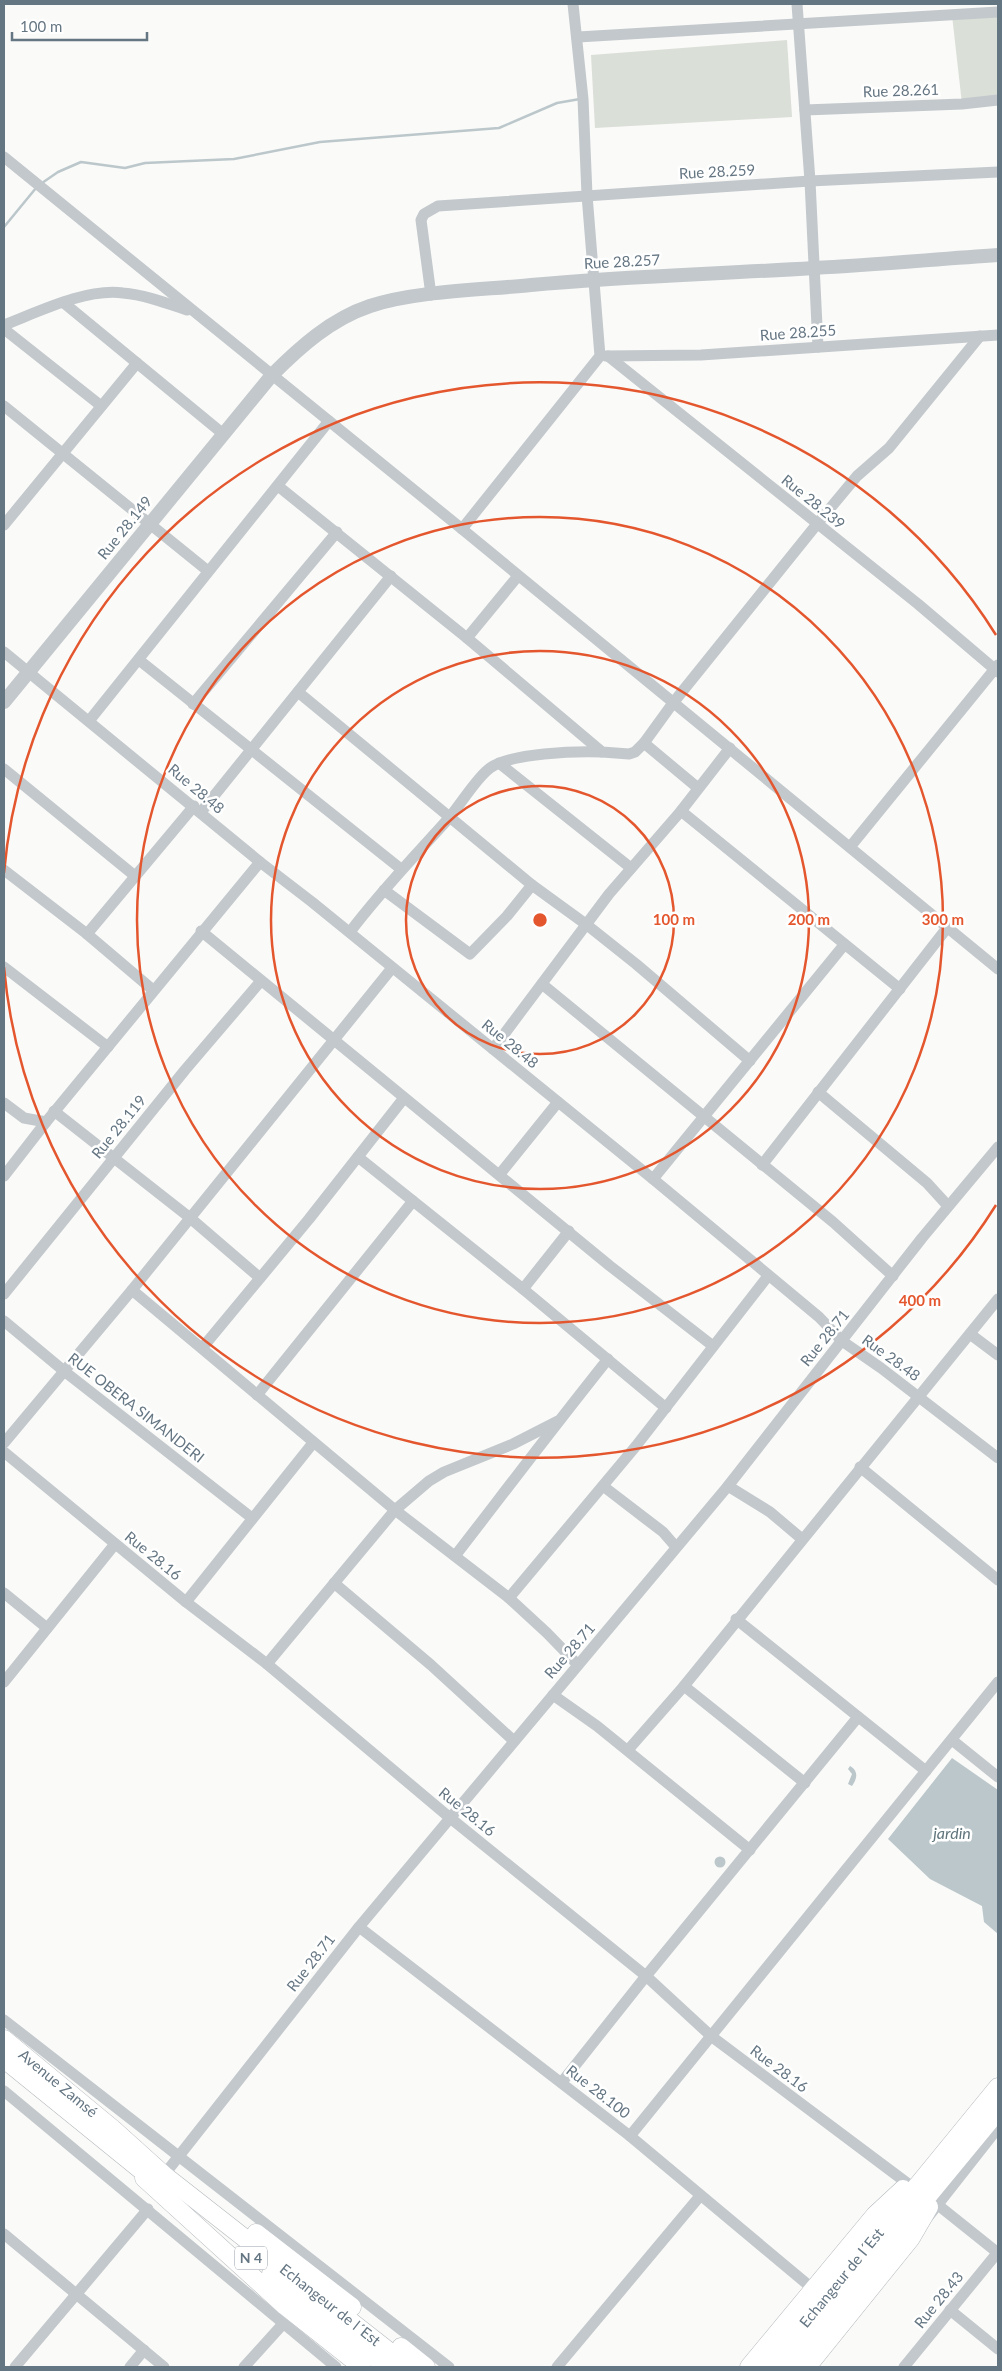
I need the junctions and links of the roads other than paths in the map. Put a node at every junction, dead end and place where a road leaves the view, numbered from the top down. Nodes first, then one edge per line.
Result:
1 (573, 4) edge
2 (797, 4) edge
3 (998, 12) edge
4 (799, 26) junction
5 (578, 37) junction
6 (998, 100) edge
7 (805, 110) junction
8 (4, 158) edge
9 (998, 172) edge
10 (810, 181) junction
11 (587, 195) junction
12 (998, 255) edge
13 (814, 268) junction
14 (593, 279) junction
15 (431, 295) junction
16 (64, 303) junction
17 (193, 311) junction
18 (4, 325) edge
19 (4, 329) edge
20 (998, 335) edge
21 (980, 336) junction
22 (818, 347) junction
23 (604, 356) junction
24 (137, 362) junction
25 (272, 375) junction
26 (100, 405) junction
27 (6, 411) edge
28 (329, 421) junction
29 (222, 433) junction
30 (62, 453) junction
31 (278, 486) junction
32 (150, 524) junction
33 (817, 524) junction
34 (4, 525) edge
35 (462, 529) junction
36 (336, 532) junction
37 (208, 571) junction
38 (391, 576) junction
39 (518, 576) junction
40 (467, 638) junction
41 (4, 652) edge
42 (139, 660) junction
43 (997, 669) edge
44 (28, 672) junction
45 (298, 692) junction
46 (4, 702) edge
47 (673, 703) junction
48 (193, 704) junction
49 (89, 721) junction
50 (644, 743) junction
51 (730, 748) junction
52 (250, 750) junction
53 (602, 752) junction
54 (499, 763) junction
55 (4, 769) edge
56 (698, 788) junction
57 (197, 809) junction
58 (681, 811) junction
59 (450, 818) junction
60 (850, 847) junction
61 (260, 862) junction
62 (631, 868) junction
63 (401, 869) junction
64 (4, 870) edge
65 (135, 876) junction
66 (532, 885) junction
67 (384, 890) junction
68 (588, 925) junction
69 (948, 928) junction
70 (201, 931) junction
71 (350, 932) junction
72 (87, 934) junction
73 (844, 945) junction
74 (4, 967) edge
75 (392, 968) junction
76 (998, 968) edge
77 (260, 982) junction
78 (542, 984) junction
79 (900, 989) junction
80 (153, 990) junction
81 (333, 1040) junction
82 (108, 1046) junction
83 (493, 1049) junction
84 (750, 1061) junction
85 (818, 1092) junction
86 (404, 1098) junction
87 (558, 1102) junction
88 (4, 1104) edge
89 (54, 1111) junction
90 (703, 1118) junction
91 (46, 1122) junction
92 (998, 1147) edge
93 (358, 1157) junction
94 (113, 1158) junction
95 (762, 1165) junction
96 (500, 1174) junction
97 (4, 1176) edge
98 (653, 1179) junction
99 (413, 1201) junction
100 (948, 1206) junction
101 (189, 1217) junction
102 (569, 1232) junction
103 (768, 1276) junction
104 (893, 1276) junction
105 (260, 1278) junction
106 (523, 1289) junction
107 (132, 1290) junction
108 (4, 1294) edge
109 (998, 1299) edge
110 (4, 1321) edge
111 (970, 1334) junction
112 (842, 1341) junction
113 (713, 1346) junction
114 (203, 1347) junction
115 (998, 1356) edge
116 (608, 1359) junction
117 (64, 1371) junction
118 (257, 1395) junction
119 (918, 1396) junction
120 (666, 1408) junction
121 (558, 1420) junction
122 (313, 1443) junction
123 (4, 1444) edge
124 (4, 1452) edge
125 (998, 1458) edge
126 (860, 1467) junction
127 (603, 1486) junction
128 (728, 1486) junction
129 (395, 1510) junction
130 (252, 1518) junction
131 (802, 1538) junction
132 (115, 1544) junction
133 (676, 1547) junction
134 (454, 1556) junction
135 (998, 1580) edge
136 (334, 1583) junction
137 (4, 1593) edge
138 (509, 1598) junction
139 (186, 1602) junction
140 (736, 1619) junction
141 (48, 1628) junction
142 (267, 1664) junction
143 (578, 1666) junction
144 (4, 1682) edge
145 (998, 1682) edge
146 (684, 1686) junction
147 (552, 1695) junction
148 (858, 1717) junction
149 (952, 1740) junction
150 (514, 1741) junction
151 (628, 1750) junction
152 (926, 1771) junction
153 (998, 1777) edge
154 (805, 1783) junction
155 (450, 1817) junction
156 (750, 1850) junction
157 (359, 1927) junction
158 (646, 1976) junction
159 (4, 2020) edge
160 (711, 2036) junction
161 (4, 2039) edge
162 (4, 2059) edge
163 (562, 2082) junction
164 (998, 2087) edge
165 (4, 2091) edge
166 (998, 2111) edge
167 (998, 2128) edge
168 (630, 2136) junction
169 (110, 2139) junction
170 (962, 2144) junction
171 (177, 2157) junction
172 (164, 2176) junction
173 (924, 2195) junction
174 (700, 2196) junction
175 (148, 2209) junction
176 (4, 2234) edge
177 (998, 2253) edge
178 (813, 2289) junction
179 (76, 2292) junction
180 (950, 2310) junction
181 (282, 2325) junction
182 (144, 2350) junction
183 (998, 2350) edge
184 (909, 2365) edge
185 (408, 2366) edge
186 (15, 2367) edge
187 (130, 2367) edge
188 (164, 2367) edge
189 (244, 2367) edge
190 (336, 2367) edge
191 (362, 2367) edge
192 (388, 2367) edge
193 (426, 2367) edge
194 (450, 2367) edge
195 (558, 2367) edge
196 (749, 2367) edge
197 (768, 2367) edge
198 (787, 2367) edge
199 (807, 2367) edge

1 - 5 street
2 - 4 street
3 - 4 street
4 - 5 street
4 - 7 street
5 - 11 street
6 - 7 street, Rue 28.261
7 - 10 street
8 - 17 street
9 - 10 street, Rue 28.259
10 - 11 street, Rue 28.259
10 - 13 street
11 - 14 street
11 - 15 street, Rue 28.259
12 - 13 street, Rue 28.257
13 - 14 street, Rue 28.257
13 - 22 street
14 - 15 street, Rue 28.257
14 - 23 street
15 - 25 street, Rue 28.257
16 - 17 street
16 - 18 street
16 - 24 street
17 - 25 street
19 - 26 street
20 - 21 street, Rue 28.255
21 - 22 street, Rue 28.255
21 - 33 street
22 - 23 street, Rue 28.255
23 - 33 street, Rue 28.239
23 - 35 street
24 - 26 street
24 - 29 street
25 - 28 street
25 - 29 street, Rue 28.149
26 - 30 street
27 - 30 street
28 - 31 street
28 - 35 street
29 - 32 street, Rue 28.149
30 - 32 street
30 - 34 street
31 - 36 street
31 - 37 street
32 - 37 street
32 - 44 street, Rue 28.149
33 - 43 street, Rue 28.239
33 - 47 street
35 - 39 street
36 - 38 street
36 - 48 street
37 - 42 street
38 - 40 street
38 - 45 street
39 - 40 street
39 - 47 street
40 - 53 street
41 - 44 street, Rue 28.48
42 - 48 street
42 - 49 street
43 - 60 street
44 - 46 street, Rue 28.149
44 - 49 street, Rue 28.48
45 - 52 street
45 - 59 street
47 - 50 street
47 - 51 street
48 - 52 street
49 - 57 street, Rue 28.48
50 - 53 street
50 - 56 street
51 - 56 street
51 - 60 street
52 - 57 street
52 - 63 street
53 - 54 street
54 - 59 street
54 - 62 street
55 - 65 street
56 - 58 street
57 - 61 street, Rue 28.48
57 - 65 street
58 - 62 street
58 - 73 street
59 - 63 street
59 - 66 street
60 - 69 street
61 - 70 street
61 - 71 street, Rue 28.48
62 - 68 street
63 - 67 street
64 - 72 street
65 - 72 street
66 - 67 street
66 - 68 street
67 - 71 street
68 - 78 street
68 - 84 street
69 - 76 street
69 - 79 street
70 - 77 street
70 - 80 street
71 - 75 street, Rue 28.48
72 - 80 street
73 - 79 street
73 - 84 street
74 - 82 street
75 - 81 street
75 - 83 street, Rue 28.48
77 - 81 street
77 - 94 street, Rue 28.119
78 - 83 street
78 - 90 street
79 - 85 street
80 - 82 street
81 - 86 street
81 - 101 street
82 - 89 street
83 - 87 street, Rue 28.48
84 - 90 street
85 - 95 street
85 - 100 street
86 - 93 street
86 - 96 street
87 - 96 street
87 - 98 street, Rue 28.48
88 - 91 street
89 - 91 street
89 - 94 street
90 - 95 street
90 - 98 street
91 - 97 street
92 - 100 street, Rue 28.71
93 - 99 street
93 - 105 street
94 - 101 street
94 - 108 street, Rue 28.119
95 - 104 street
96 - 102 street
98 - 103 street, Rue 28.48
99 - 106 street
99 - 118 street
100 - 104 street, Rue 28.71
101 - 105 street
101 - 107 street
102 - 106 street
102 - 113 street
103 - 112 street, Rue 28.48
103 - 113 street
104 - 112 street, Rue 28.71
105 - 114 street
106 - 116 street
107 - 114 street
107 - 117 street
109 - 111 street
110 - 117 street, RUE OBERA SIMANDERI
111 - 115 street
111 - 119 street
112 - 119 street, Rue 28.48
112 - 128 street, Rue 28.71
113 - 120 street
114 - 118 street
116 - 120 street
116 - 121 street
117 - 123 street
117 - 130 street, RUE OBERA SIMANDERI
118 - 122 street
119 - 125 street, Rue 28.48
119 - 126 street
120 - 127 street
121 - 129 street
121 - 134 street
122 - 129 street
122 - 130 street
124 - 132 street, Rue 28.16
126 - 131 street
126 - 135 street
127 - 133 street
127 - 138 street
128 - 131 street
128 - 133 street, Rue 28.71
129 - 134 street
129 - 136 street
130 - 139 street
131 - 140 street
132 - 139 street, Rue 28.16
132 - 141 street
133 - 143 street, Rue 28.71
134 - 138 street
136 - 142 street
136 - 150 street
137 - 141 street
138 - 143 street
139 - 142 street, Rue 28.16
140 - 146 street
140 - 148 street
141 - 144 street
142 - 155 street, Rue 28.16
143 - 147 street, Rue 28.71
145 - 149 street
146 - 151 street
146 - 154 street
147 - 150 street, Rue 28.71
147 - 151 street
148 - 152 street
148 - 154 street
149 - 152 street
149 - 153 street
150 - 155 street, Rue 28.71
151 - 156 street
152 - 160 street
154 - 156 street
155 - 157 street, Rue 28.71
155 - 158 street, Rue 28.16
156 - 158 street
157 - 163 street, Rue 28.100
157 - 171 street, Rue 28.71
158 - 160 street, Rue 28.16
158 - 163 street
159 - 171 street
160 - 168 street
160 - 173 street, Rue 28.16
161 - 169 main road, Avenue Zamsé / N 4
162 - 169 main road, Avenue Zamsé / N 4
163 - 168 street, Rue 28.100
164 - 170 main road
165 - 175 street
166 - 170 main road
167 - 173 street
168 - 174 street, Rue 28.100
169 - 172 main road, Echangeur de l´Est / N 4
169 - 191 main road
169 - 192 main road, Echangeur de l´Est / N 4
170 - 173 main road
170 - 173 main road
171 - 172 street, Rue 28.71
171 - 194 street
172 - 185 main road, Echangeur de l´Est / N 4
172 - 193 main road
173 - 177 street, Rue 28.16
173 - 178 main road
173 - 197 main road, Echangeur de l´Est
173 - 198 main road, Echangeur de l´Est
173 - 199 main road
174 - 178 street, Rue 28.100
174 - 195 street
175 - 179 street
175 - 181 street
176 - 179 street
177 - 180 street, Rue 28.43
178 - 196 main road
179 - 182 street
179 - 186 street
180 - 183 street
180 - 184 street, Rue 28.43
181 - 189 street
181 - 190 street
182 - 187 street
182 - 188 street

